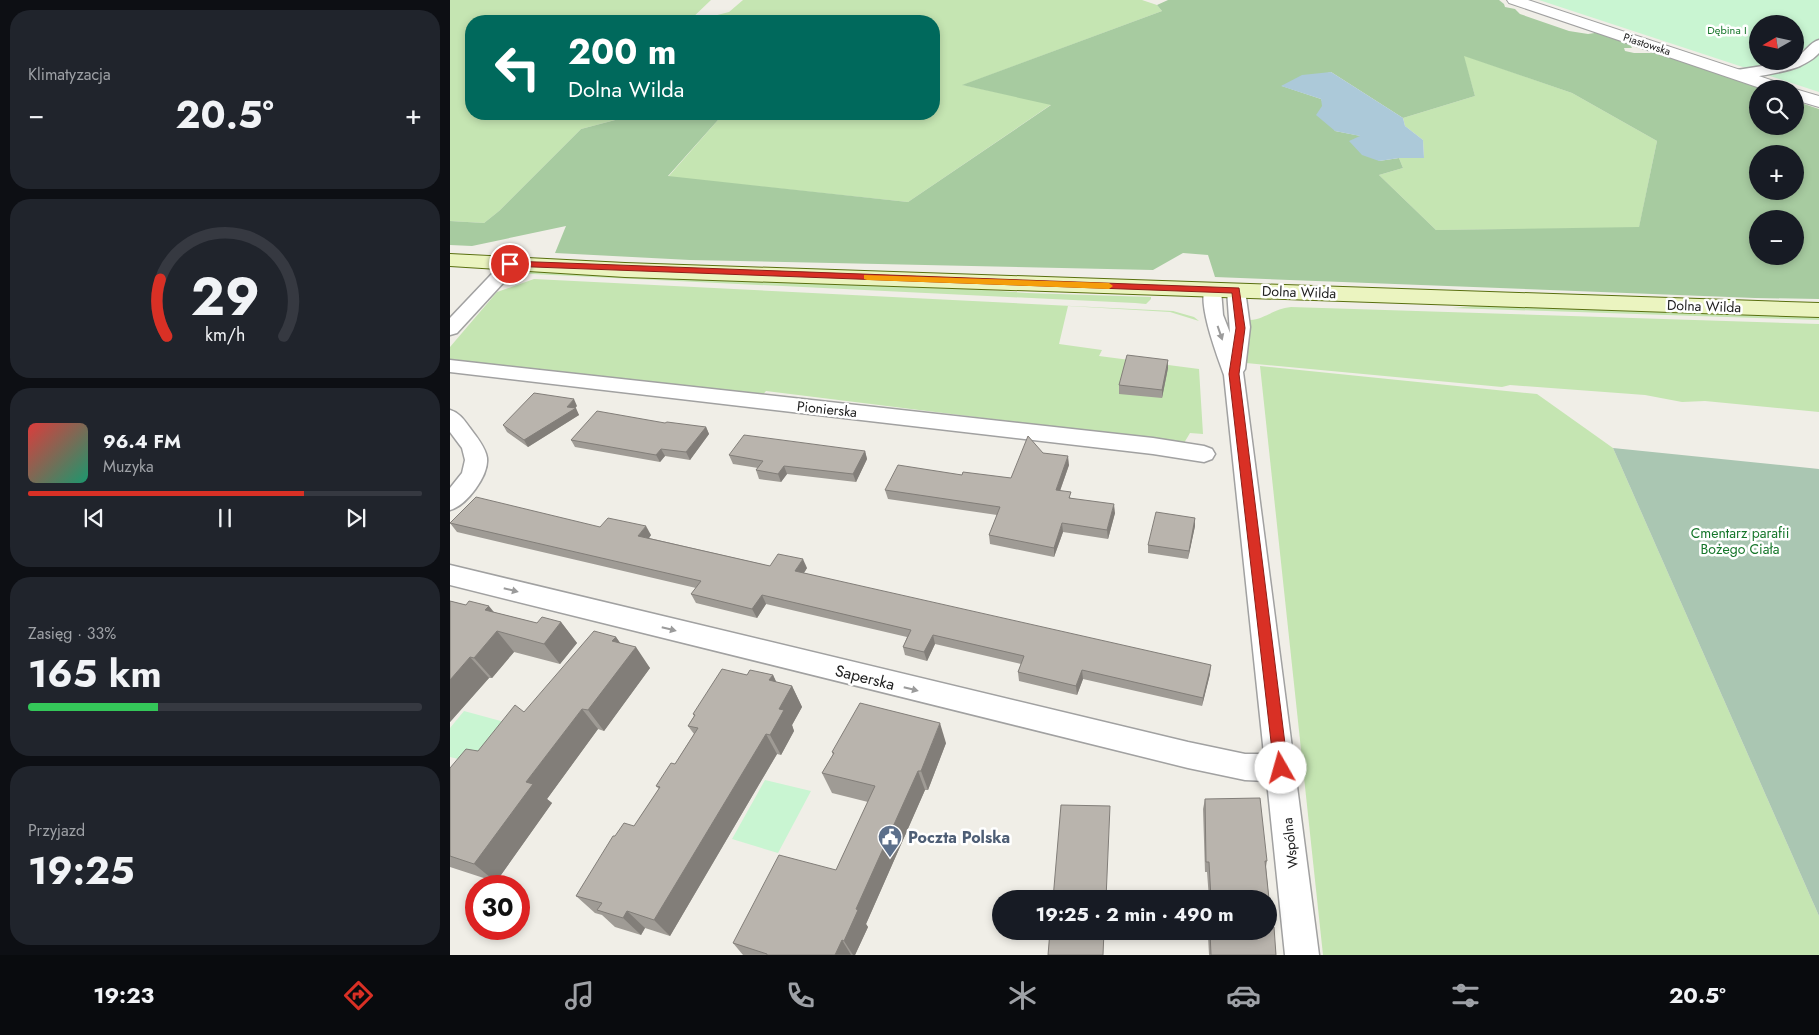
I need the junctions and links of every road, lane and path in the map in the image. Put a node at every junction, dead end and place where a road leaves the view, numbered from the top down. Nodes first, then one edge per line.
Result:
1 (1514, 0) edge
2 (1819, 44) edge
3 (1737, 74) junction
4 (1754, 80) edge
5 (1804, 97) edge
6 (1819, 102) edge
7 (450, 260) edge
8 (510, 264) junction
9 (1212, 290) junction
10 (1236, 290) junction
11 (1819, 310) edge
12 (450, 329) edge
13 (450, 366) edge
14 (1234, 374) junction
15 (450, 417) edge
16 (1204, 454) dead end
17 (450, 502) edge
18 (450, 575) edge
19 (1281, 768) junction
20 (1302, 955) edge

1 - 3 street, Piastowska
2 - 3 street
3 - 4 street, Piastowska
5 - 6 street
7 - 8 main road, Dolna Wilda
8 - 9 main road, Dolna Wilda
8 - 12 street
9 - 10 main road, Dolna Wilda
9 -> 14 street, Wspólna
10 - 11 main road, Dolna Wilda
10 - 14 street, Wspólna
13 - 16 street, Pionierska
14 - 19 street, Wspólna
15 - 17 street
18 -> 19 street, Saperska
19 - 20 street, Wspólna

